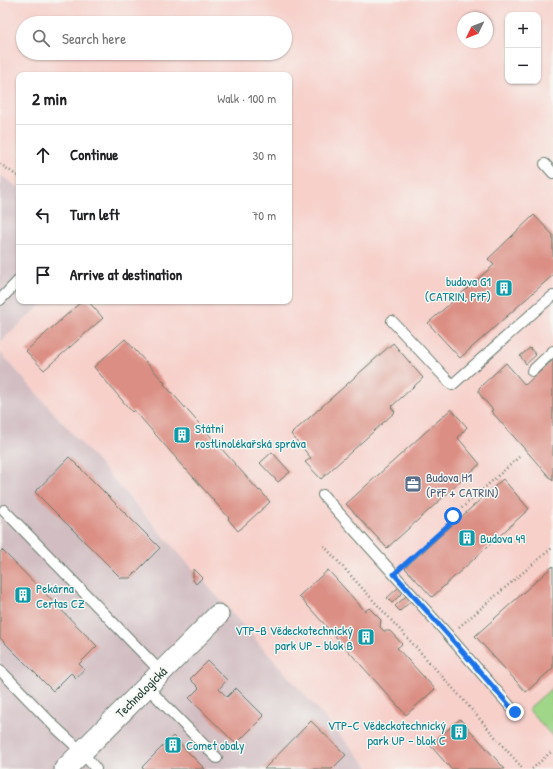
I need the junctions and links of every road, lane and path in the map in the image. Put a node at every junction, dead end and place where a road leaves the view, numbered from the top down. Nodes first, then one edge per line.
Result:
1 (0, 164) edge
2 (545, 164) dead end
3 (553, 173) edge
4 (16, 175) edge
5 (16, 283) edge
6 (553, 296) edge
7 (0, 300) edge
8 (392, 321) dead end
9 (553, 351) edge
10 (532, 371) dead end
11 (519, 457) dead end
12 (323, 495) dead end
13 (4, 510) dead end
14 (324, 546) dead end
15 (553, 547) edge
16 (394, 574) junction
17 (218, 615) dead end
18 (449, 636) junction
19 (0, 670) edge
20 (154, 680) junction
21 (515, 712) dead end
22 (82, 752) junction
23 (551, 752) dead end
24 (217, 758) dead end
25 (64, 769) edge
26 (96, 769) edge
27 (523, 769) edge
28 (532, 769) edge

1 - 4 path
2 - 3 lane
5 - 7 lane
6 - 8 lane
9 - 10 lane
11 - 16 path
12 - 16 lane
13 - 20 lane
14 - 27 path
15 - 18 path
16 - 18 lane
17 - 20 street, Technologická
18 - 21 lane
19 - 22 lane
20 - 22 street, Technologická
20 - 24 lane
22 - 25 street, Technologická
22 - 26 lane
23 - 28 path

